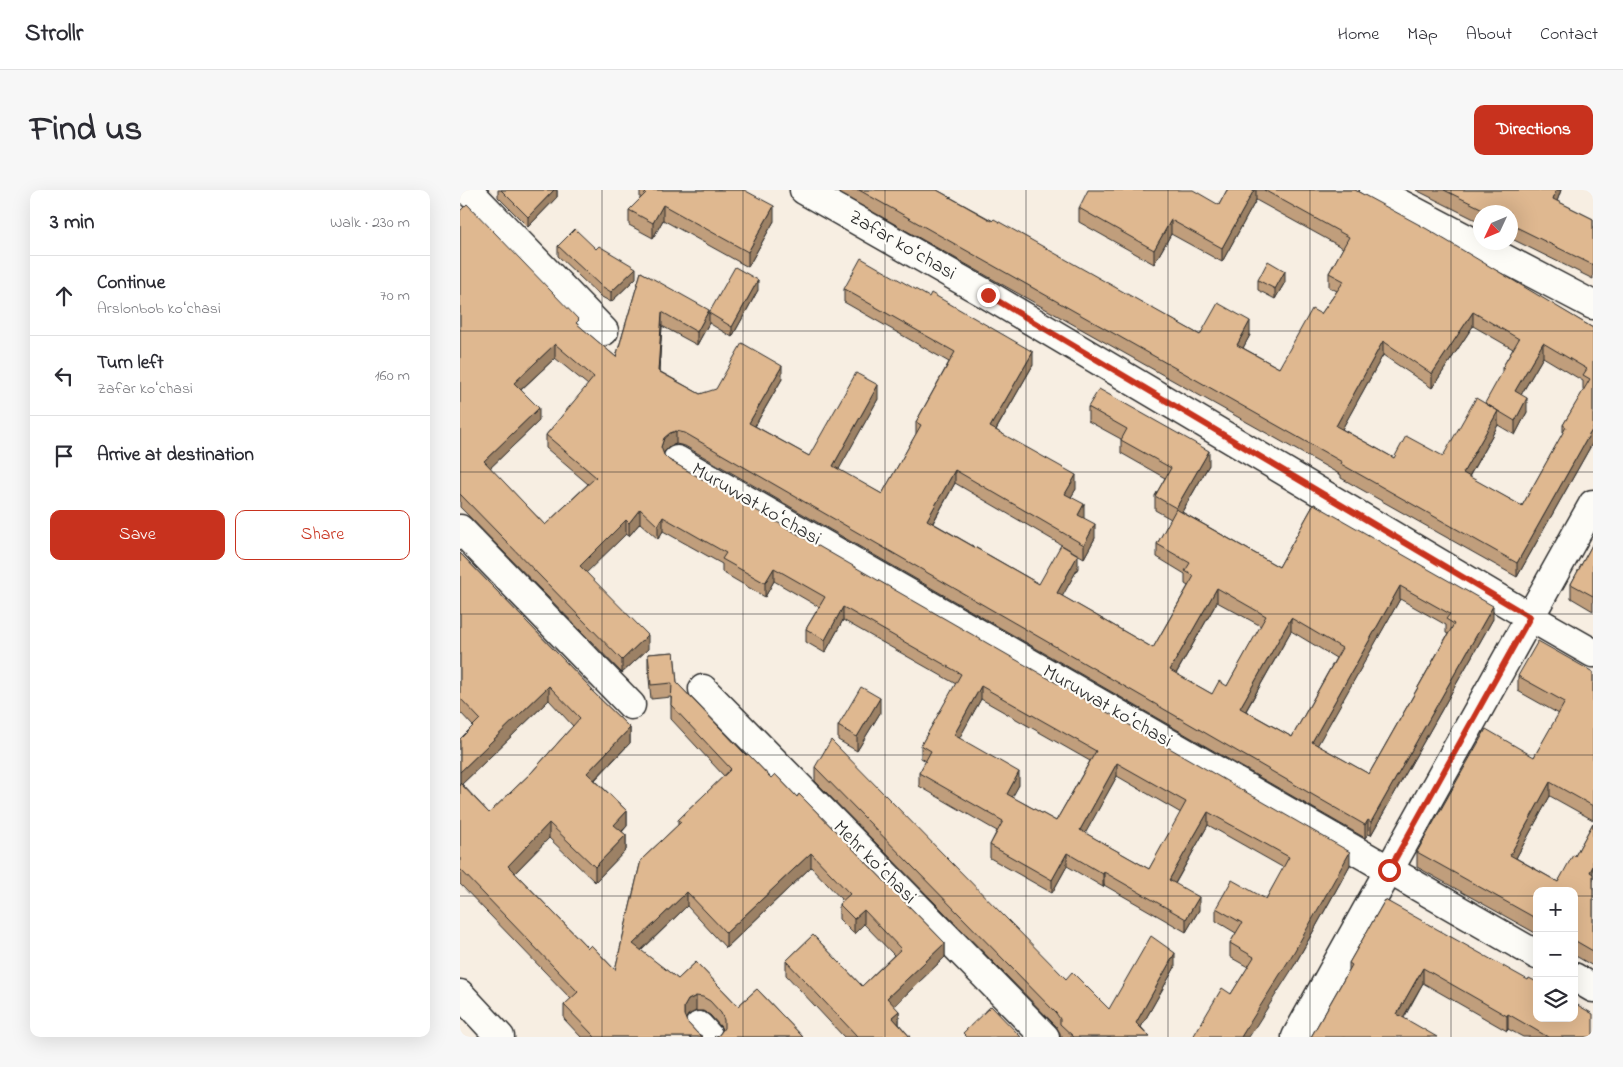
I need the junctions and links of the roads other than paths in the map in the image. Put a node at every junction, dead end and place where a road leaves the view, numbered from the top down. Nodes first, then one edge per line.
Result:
1 (468, 190) edge
2 (804, 190) edge
3 (1374, 190) edge
4 (1593, 305) edge
5 (604, 330) dead end
6 (677, 460) dead end
7 (1593, 504) edge
8 (460, 529) edge
9 (1530, 617) junction
10 (1593, 653) edge
11 (703, 689) dead end
12 (632, 705) dead end
13 (1389, 870) junction
14 (1533, 953) edge
15 (1578, 979) edge
16 (1593, 988) edge
17 (460, 994) edge
18 (494, 1035) edge
19 (1045, 1037) edge
20 (1296, 1037) edge

1 - 5 street
2 - 9 street, Zafar koʻchasi
3 - 4 street
6 - 13 street, Muruvvat koʻchasi
7 - 9 street
8 - 12 street
9 - 10 street, Zafar koʻchasi
9 - 13 street
11 - 19 street, Mehr koʻchasi
13 - 14 street, Muruvvat koʻchasi
13 - 20 street
15 - 16 street
17 - 18 street

